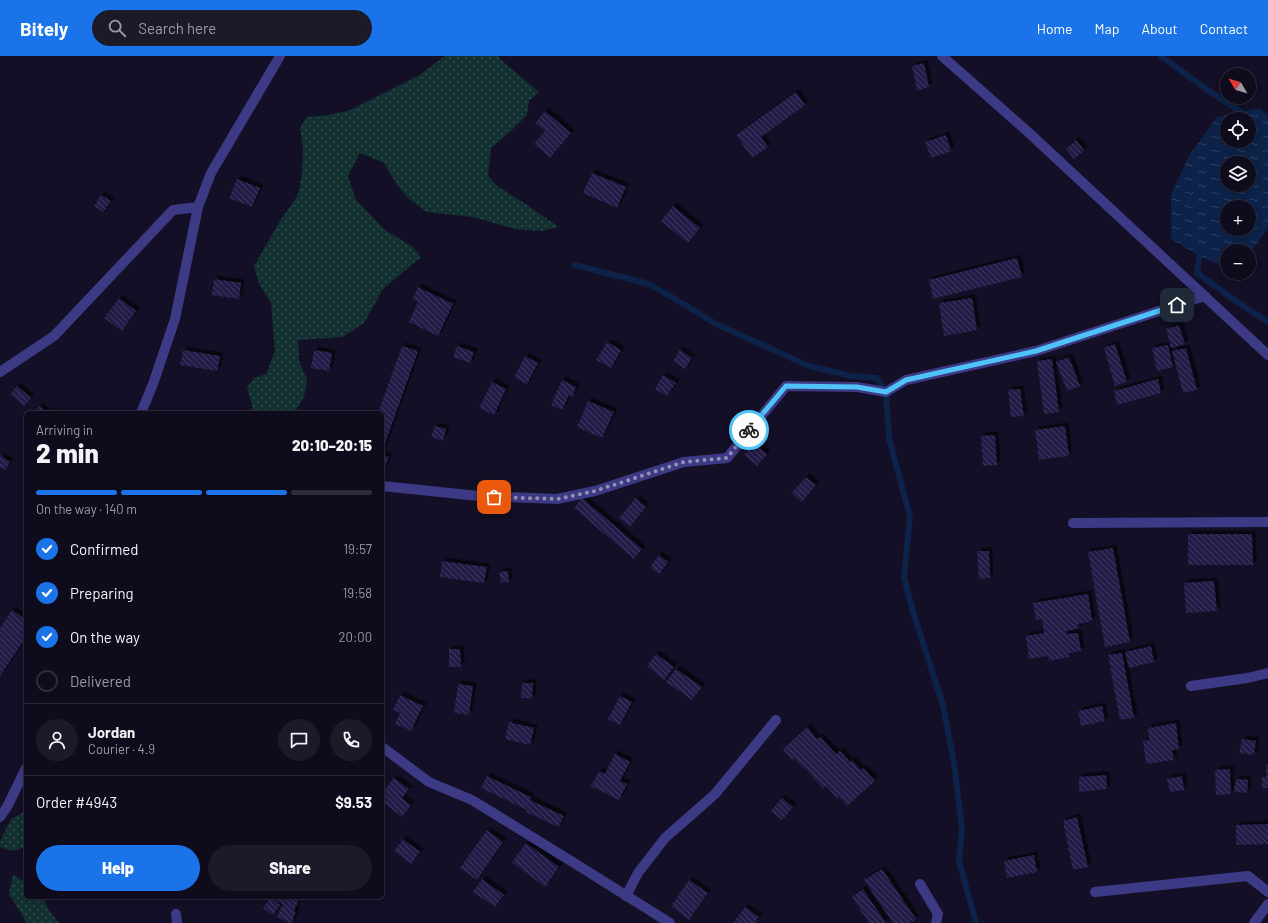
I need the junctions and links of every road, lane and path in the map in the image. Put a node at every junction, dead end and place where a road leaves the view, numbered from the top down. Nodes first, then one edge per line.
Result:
1 (280, 56) edge
2 (942, 56) edge
3 (198, 207) junction
4 (1205, 296) junction
5 (1268, 355) edge
6 (0, 372) edge
7 (142, 411) edge
8 (384, 486) edge
9 (1268, 522) edge
10 (1072, 523) dead end
11 (1268, 673) edge
12 (1191, 686) dead end
13 (776, 720) dead end
14 (384, 748) edge
15 (24, 772) edge
16 (0, 817) edge
17 (920, 884) dead end
18 (1095, 892) dead end
19 (1268, 892) edge
20 (626, 896) junction
21 (1268, 904) edge
22 (670, 923) edge
23 (936, 923) edge
24 (1254, 923) edge

1 - 3 street
2 - 4 street
3 - 6 street
3 - 7 street
4 - 5 street
4 - 8 street
9 - 10 street
11 - 12 street
13 - 20 street
14 - 20 street
15 - 16 street
17 - 23 street
18 - 19 street
20 - 22 street
21 - 24 street

